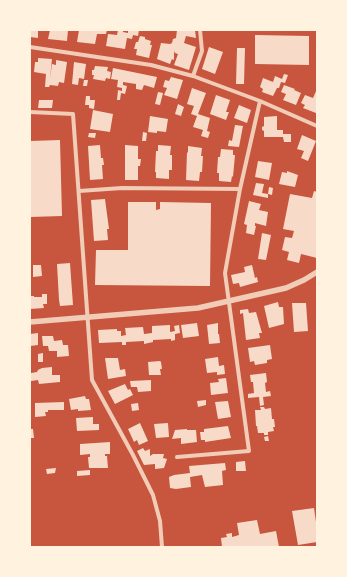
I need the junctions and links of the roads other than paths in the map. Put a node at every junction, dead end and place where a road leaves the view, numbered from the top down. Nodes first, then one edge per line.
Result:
1 (200, 30) edge
2 (30, 47) edge
3 (193, 76) junction
4 (260, 101) junction
5 (30, 112) edge
6 (317, 126) edge
7 (240, 189) junction
8 (79, 190) junction
9 (317, 272) edge
10 (228, 302) junction
11 (88, 318) junction
12 (30, 322) edge
13 (177, 457) dead end
14 (162, 547) edge

1 - 3 street
2 - 3 street
3 - 4 street
4 - 6 street
4 - 7 street
5 - 8 street
7 - 8 street
7 - 10 street
8 - 11 street
9 - 10 street
10 - 11 street
10 - 13 street
11 - 12 street
11 - 14 street

